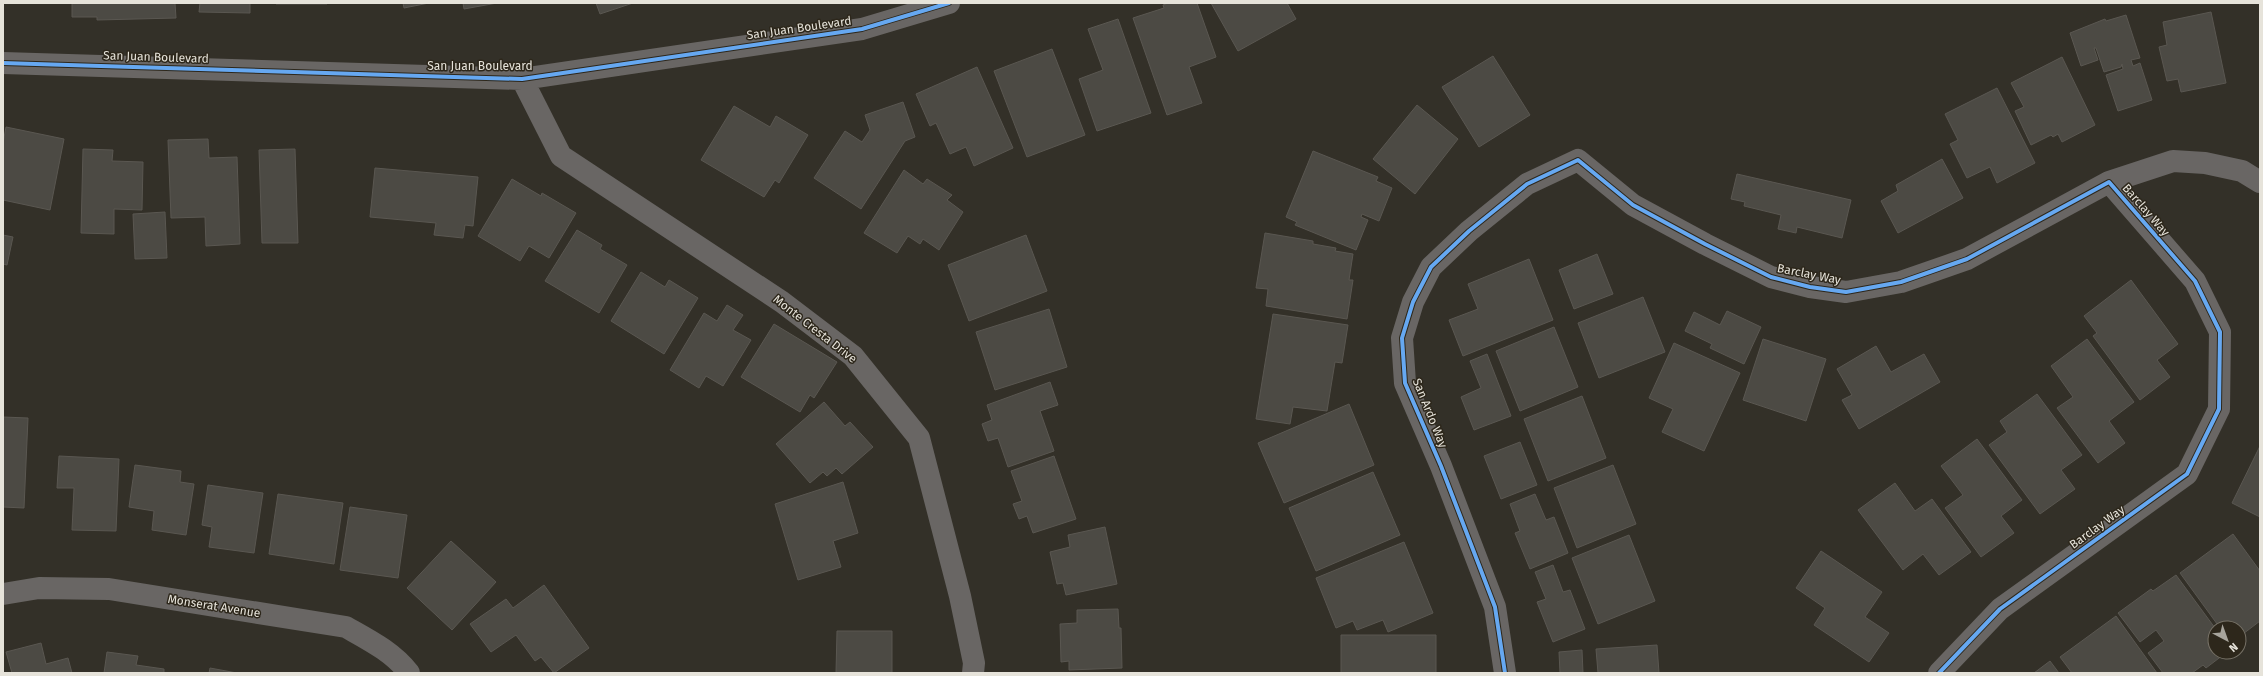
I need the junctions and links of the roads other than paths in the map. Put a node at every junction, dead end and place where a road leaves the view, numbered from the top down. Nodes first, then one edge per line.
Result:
1 (949, 3) edge
2 (3, 63) edge
3 (522, 79) junction
4 (1578, 160) joint
5 (2109, 182) junction
6 (2260, 182) edge
7 (3, 594) edge
8 (409, 673) edge
9 (973, 673) edge
10 (1505, 673) edge
11 (1939, 673) edge

1 - 3 street, San Juan Boulevard
2 - 3 street, San Juan Boulevard
3 - 9 street, Monte Cresta Drive
4 - 5 street, Barclay Way
4 - 10 street, San Ardo Way
5 - 6 street
5 - 11 street, Barclay Way
7 - 8 street, Monserat Avenue

